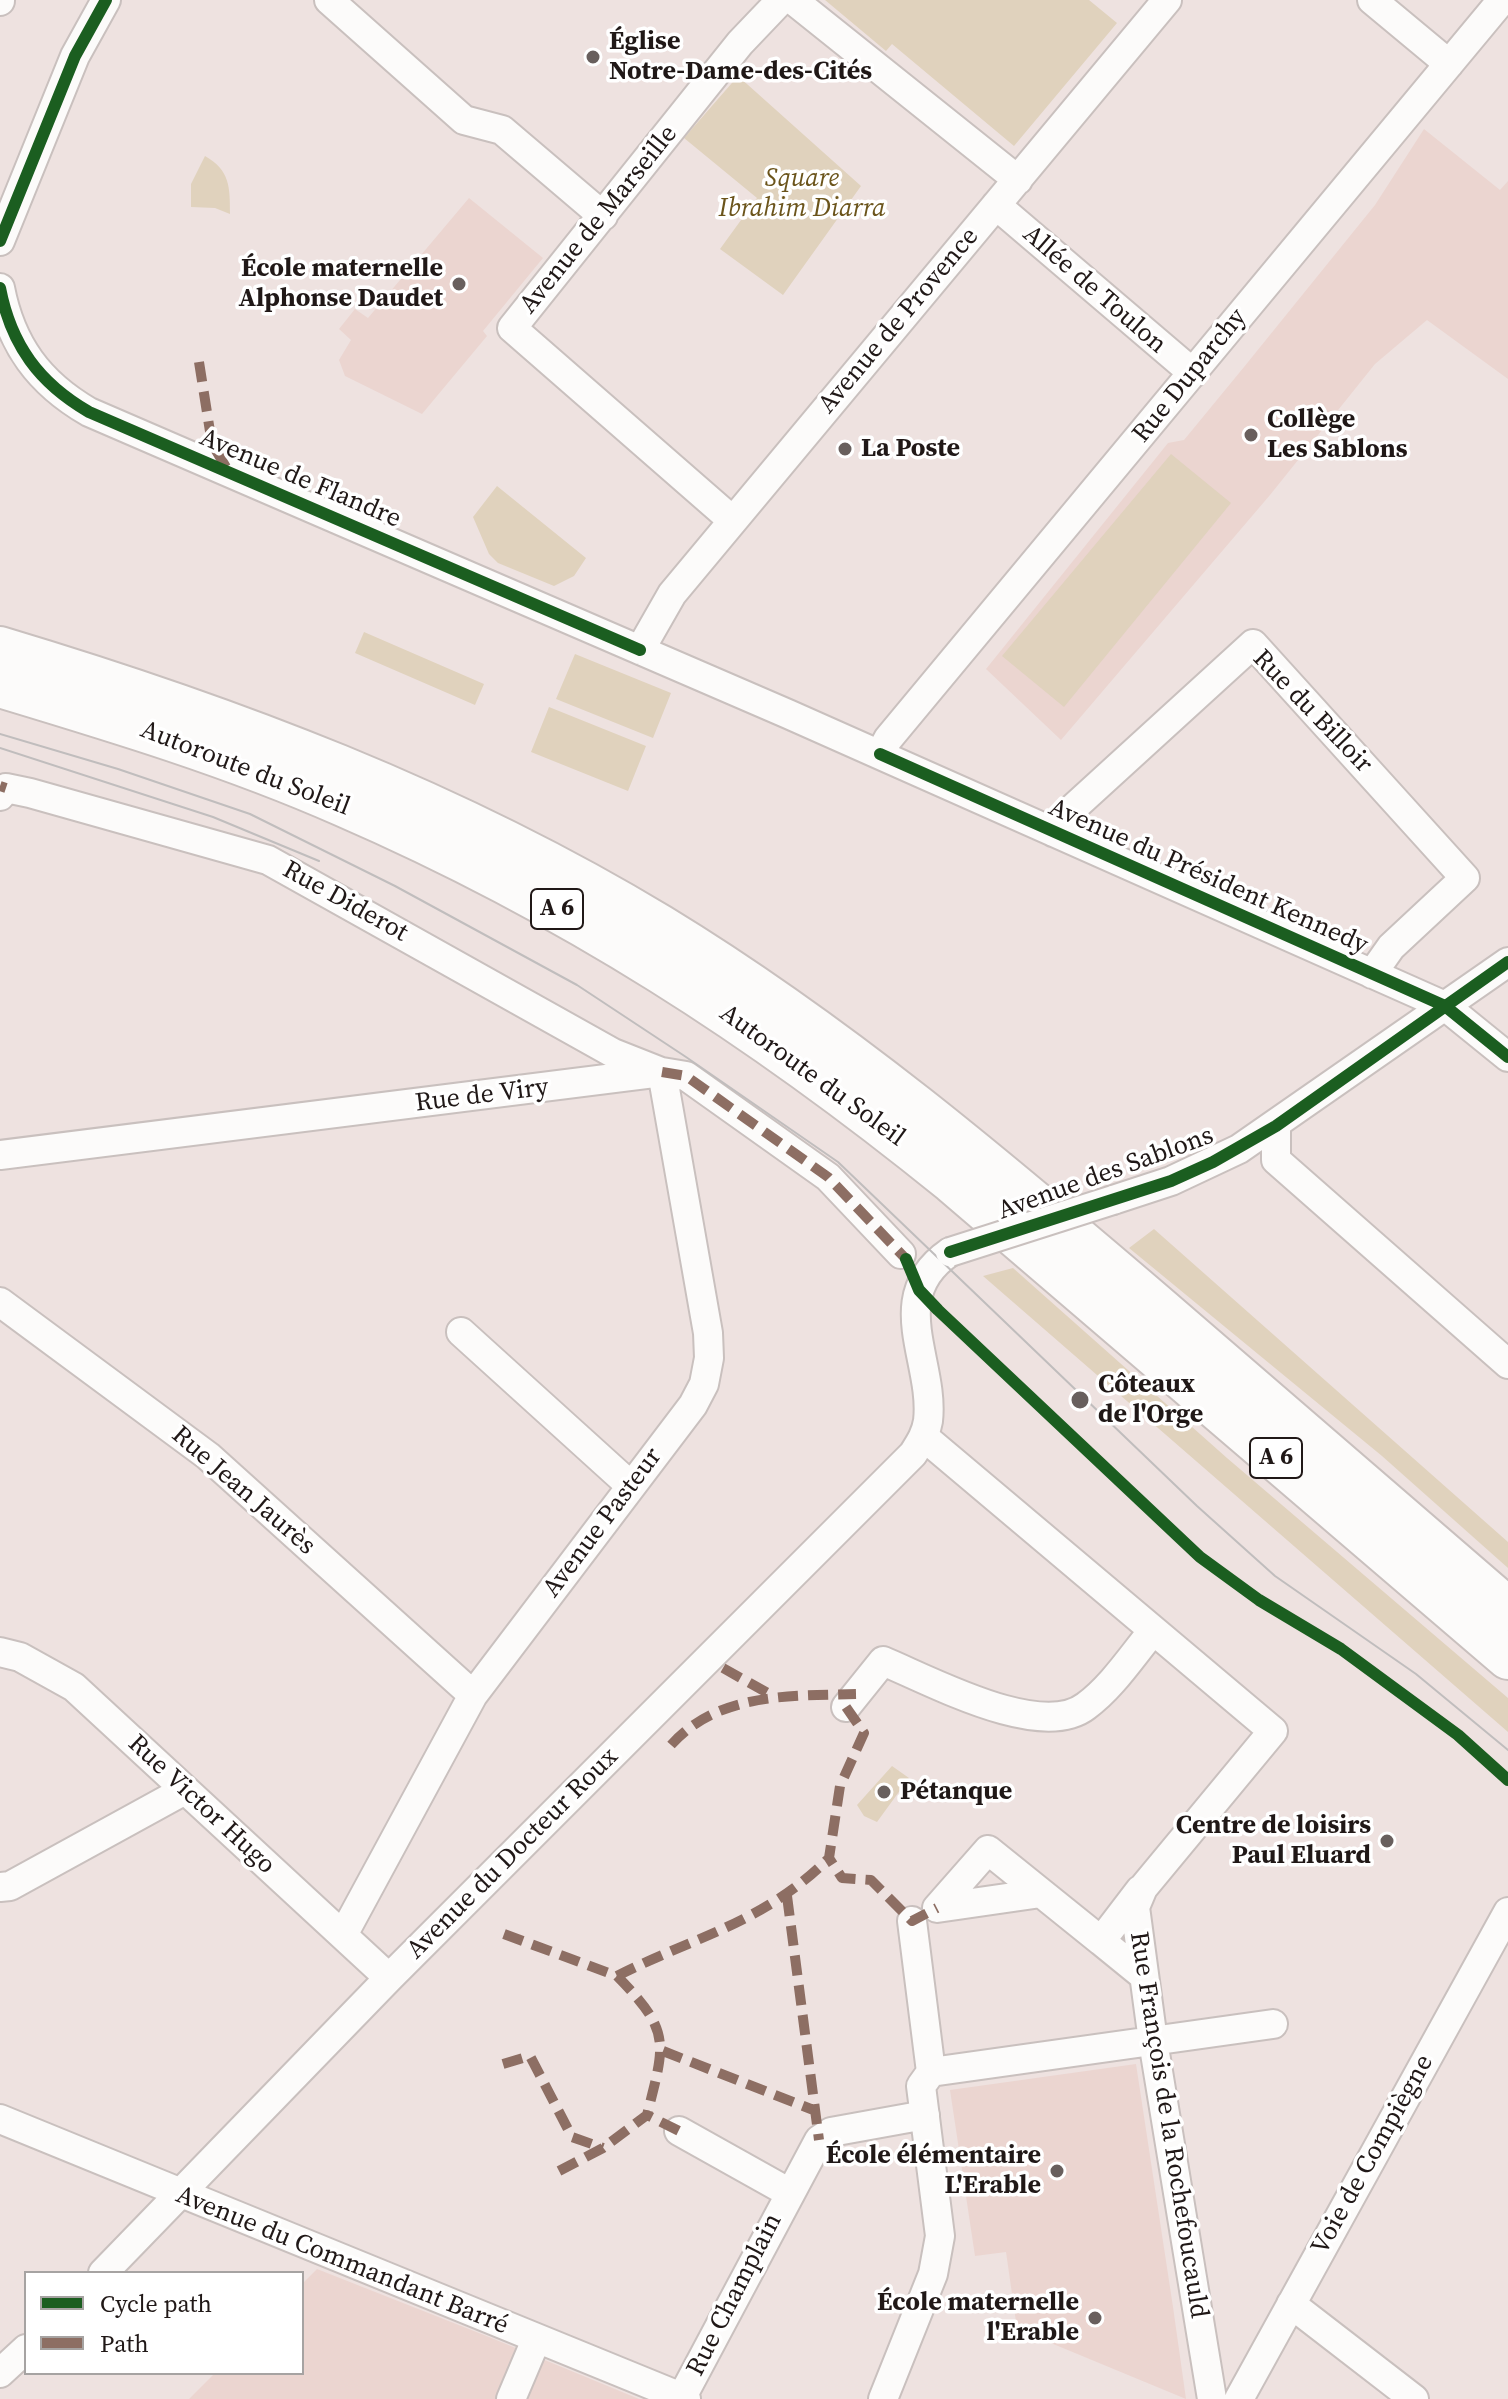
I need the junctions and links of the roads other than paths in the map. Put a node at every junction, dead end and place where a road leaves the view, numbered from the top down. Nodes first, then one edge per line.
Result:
1 (106, 0) edge
2 (329, 0) edge
3 (781, 0) edge
4 (793, 0) edge
5 (1167, 0) edge
6 (1372, 0) edge
7 (1502, 0) edge
8 (1449, 64) junction
9 (1018, 180) junction
10 (996, 205) junction
11 (603, 216) junction
12 (0, 241) edge
13 (0, 288) edge
14 (1193, 373) junction
15 (732, 520) junction
16 (0, 648) edge
17 (640, 650) junction
18 (0, 686) edge
19 (880, 754) junction
20 (3, 792) edge
21 (1053, 832) junction
22 (1508, 962) edge
23 (1372, 974) junction
24 (1445, 1006) junction
25 (1508, 1057) edge
26 (662, 1072) junction
27 (1276, 1126) junction
28 (0, 1155) edge
29 (901, 1254) dead end
30 (0, 1302) edge
31 (461, 1332) dead end
32 (1508, 1364) edge
33 (924, 1437) junction
34 (631, 1486) junction
35 (1508, 1609) edge
36 (1152, 1632) junction
37 (0, 1652) edge
38 (1508, 1658) edge
39 (473, 1695) junction
40 (846, 1707) dead end
41 (185, 1790) junction
42 (0, 1887) edge
43 (1143, 1888) junction
44 (1041, 1893) dead end
45 (1508, 1912) edge
46 (912, 1921) dead end
47 (343, 1935) junction
48 (1101, 1941) junction
49 (1144, 1976) junction
50 (389, 1978) junction
51 (1273, 2024) dead end
52 (1153, 2041) junction
53 (931, 2072) junction
54 (925, 2115) junction
55 (0, 2119) edge
56 (679, 2131) dead end
57 (788, 2192) junction
58 (181, 2194) junction
59 (105, 2271) edge
60 (1291, 2304) junction
61 (536, 2340) junction
62 (24, 2351) edge
63 (0, 2373) edge
64 (684, 2398) edge
65 (511, 2399) edge
66 (883, 2399) edge
67 (1212, 2399) edge
68 (1239, 2399) edge
69 (1414, 2399) edge

1 - 12 street
2 - 11 street
3 - 11 street, Avenue de Marseille
4 - 9 street
5 - 9 street, Avenue de Provence
6 - 8 street
7 - 8 street, Rue Duparchy
8 - 14 street, Rue Duparchy
9 - 10 street, Avenue de Provence
10 - 14 street, Allée de Toulon
10 - 15 street, Avenue de Provence
11 - 15 street, Avenue de Marseille
13 - 17 street, Avenue de Flandre
14 - 19 street, Rue Duparchy
15 - 17 street, Avenue de Provence
16 - 35 highway, Autoroute du Soleil / A 6
17 - 19 street, Avenue de Flandre
18 - 38 highway, Autoroute du Soleil / A 6
19 - 21 street, Avenue du Président Kennedy
20 - 26 street, Rue Diderot
21 - 23 street, Avenue du Président Kennedy
21 - 23 street, Rue du Billoir
22 - 24 street, Avenue des Sablons
23 - 24 street, Avenue du Président Kennedy
24 - 25 street, Avenue du Président Kennedy
24 - 27 street, Avenue des Sablons
26 - 28 street, Rue de Viry
26 - 29 street, Rue de Viry
26 - 34 street, Avenue Pasteur
27 - 32 street
27 - 33 street, Avenue des Sablons, bridge
30 - 39 street, Rue Jean Jaurès
31 - 34 street
33 - 36 street
33 - 50 street, Avenue du Docteur Roux
34 - 39 street, Avenue Pasteur
36 - 40 street
36 - 43 street
37 - 41 street, Rue Victor Hugo
39 - 47 street, Avenue Pasteur
41 - 42 street
41 - 47 street, Rue Victor Hugo
43 - 48 street
43 - 49 street, Rue François de la Rochefoucauld
44 - 48 street
45 - 60 street, Voie de Compiègne
46 - 53 street
47 - 50 street, Rue Victor Hugo
48 - 49 street
49 - 52 street, Rue François de la Rochefoucauld
50 - 58 street, Avenue du Docteur Roux
51 - 52 street
52 - 53 street
52 - 67 street, Rue François de la Rochefoucauld
53 - 54 street
54 - 57 street, Rue Champlain
54 - 66 street
55 - 58 street, Avenue du Commandant Barré
56 - 57 street, Rue Champlain
57 - 64 street, Rue Champlain
58 - 59 street, Avenue du Docteur Roux
58 - 61 street, Avenue du Commandant Barré
60 - 68 street, Voie de Compiègne
60 - 69 street
61 - 64 street, Avenue du Commandant Barré
61 - 65 street
62 - 63 street

